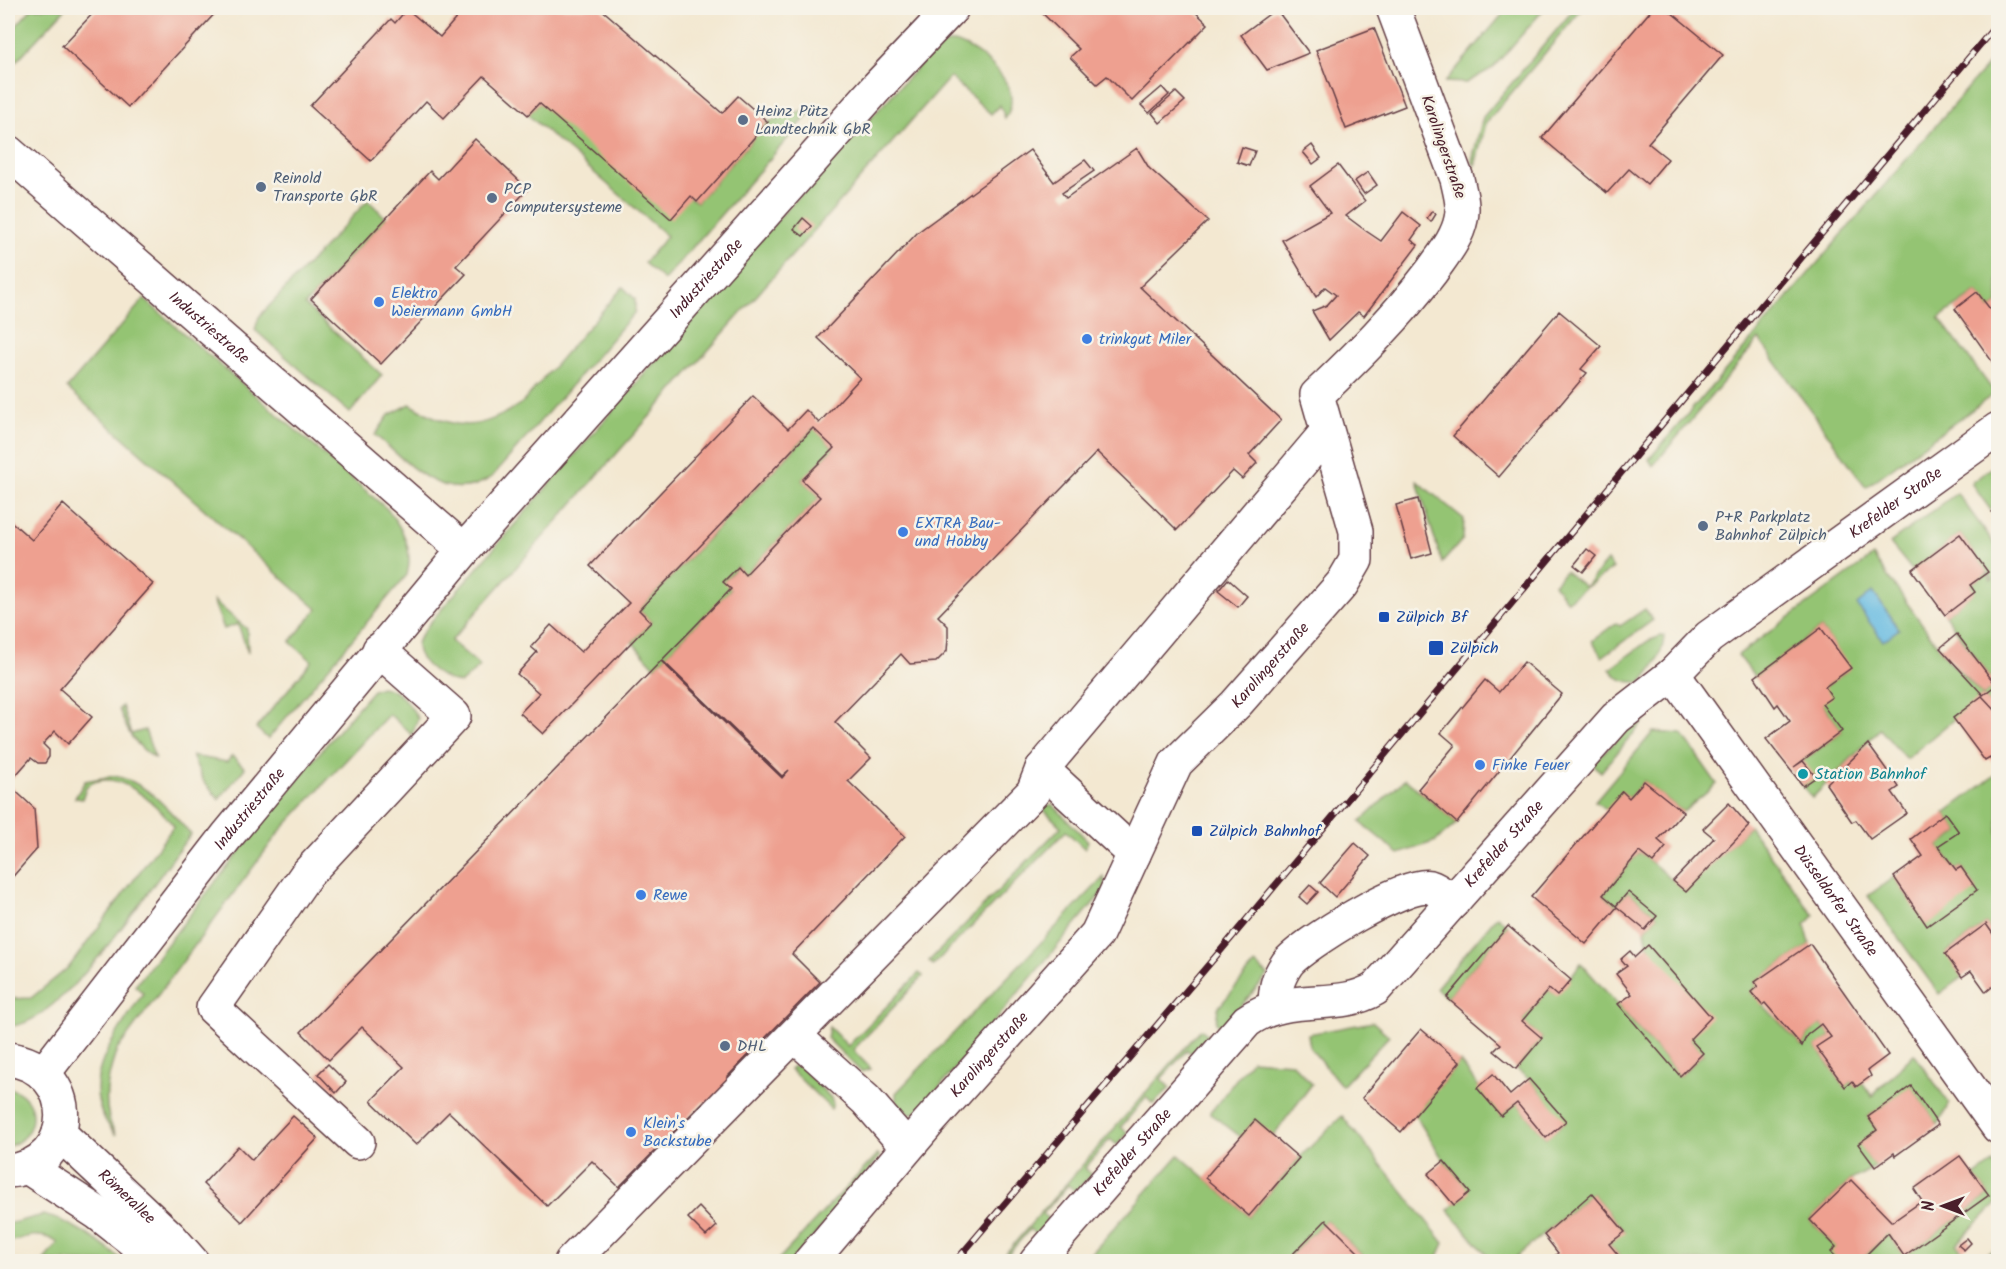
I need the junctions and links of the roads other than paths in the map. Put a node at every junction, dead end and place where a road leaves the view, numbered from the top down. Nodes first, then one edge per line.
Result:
1 (952, 8) edge
2 (1393, 8) edge
3 (8, 152) edge
4 (1998, 429) edge
5 (1326, 433) junction
6 (464, 550) junction
7 (379, 650) junction
8 (1673, 674) junction
9 (1042, 769) junction
10 (1124, 844) junction
11 (1453, 902) junction
12 (1275, 1007) junction
13 (795, 1036) junction
14 (8, 1059) edge
15 (44, 1074) junction
16 (1998, 1126) edge
17 (59, 1133) junction
18 (358, 1142) dead end
19 (907, 1147) junction
20 (17, 1169) edge
21 (160, 1262) edge
22 (192, 1262) edge
23 (571, 1262) edge
24 (810, 1262) edge
25 (1036, 1262) edge

1 - 6 street, Industriestraße
2 - 5 street, Karolingerstraße
3 - 6 street, Industriestraße
4 - 8 street, Krefelder Straße
5 - 9 street
5 - 10 street, Karolingerstraße
6 - 7 street, Industriestraße
7 - 15 street, Industriestraße
7 - 18 street
8 - 11 street, Krefelder Straße
8 - 16 street, Düsseldorfer Straße
9 - 10 street
9 - 13 street
10 - 19 street, Karolingerstraße
11 - 12 street, Krefelder Straße
11 - 12 street
12 - 25 street, Krefelder Straße
13 - 19 street
13 - 23 street
14 - 15 street
15 - 17 street
17 - 20 street, Römerallee
17 - 22 street, Römerallee
19 - 24 street, Karolingerstraße
20 - 21 street, Römerallee

